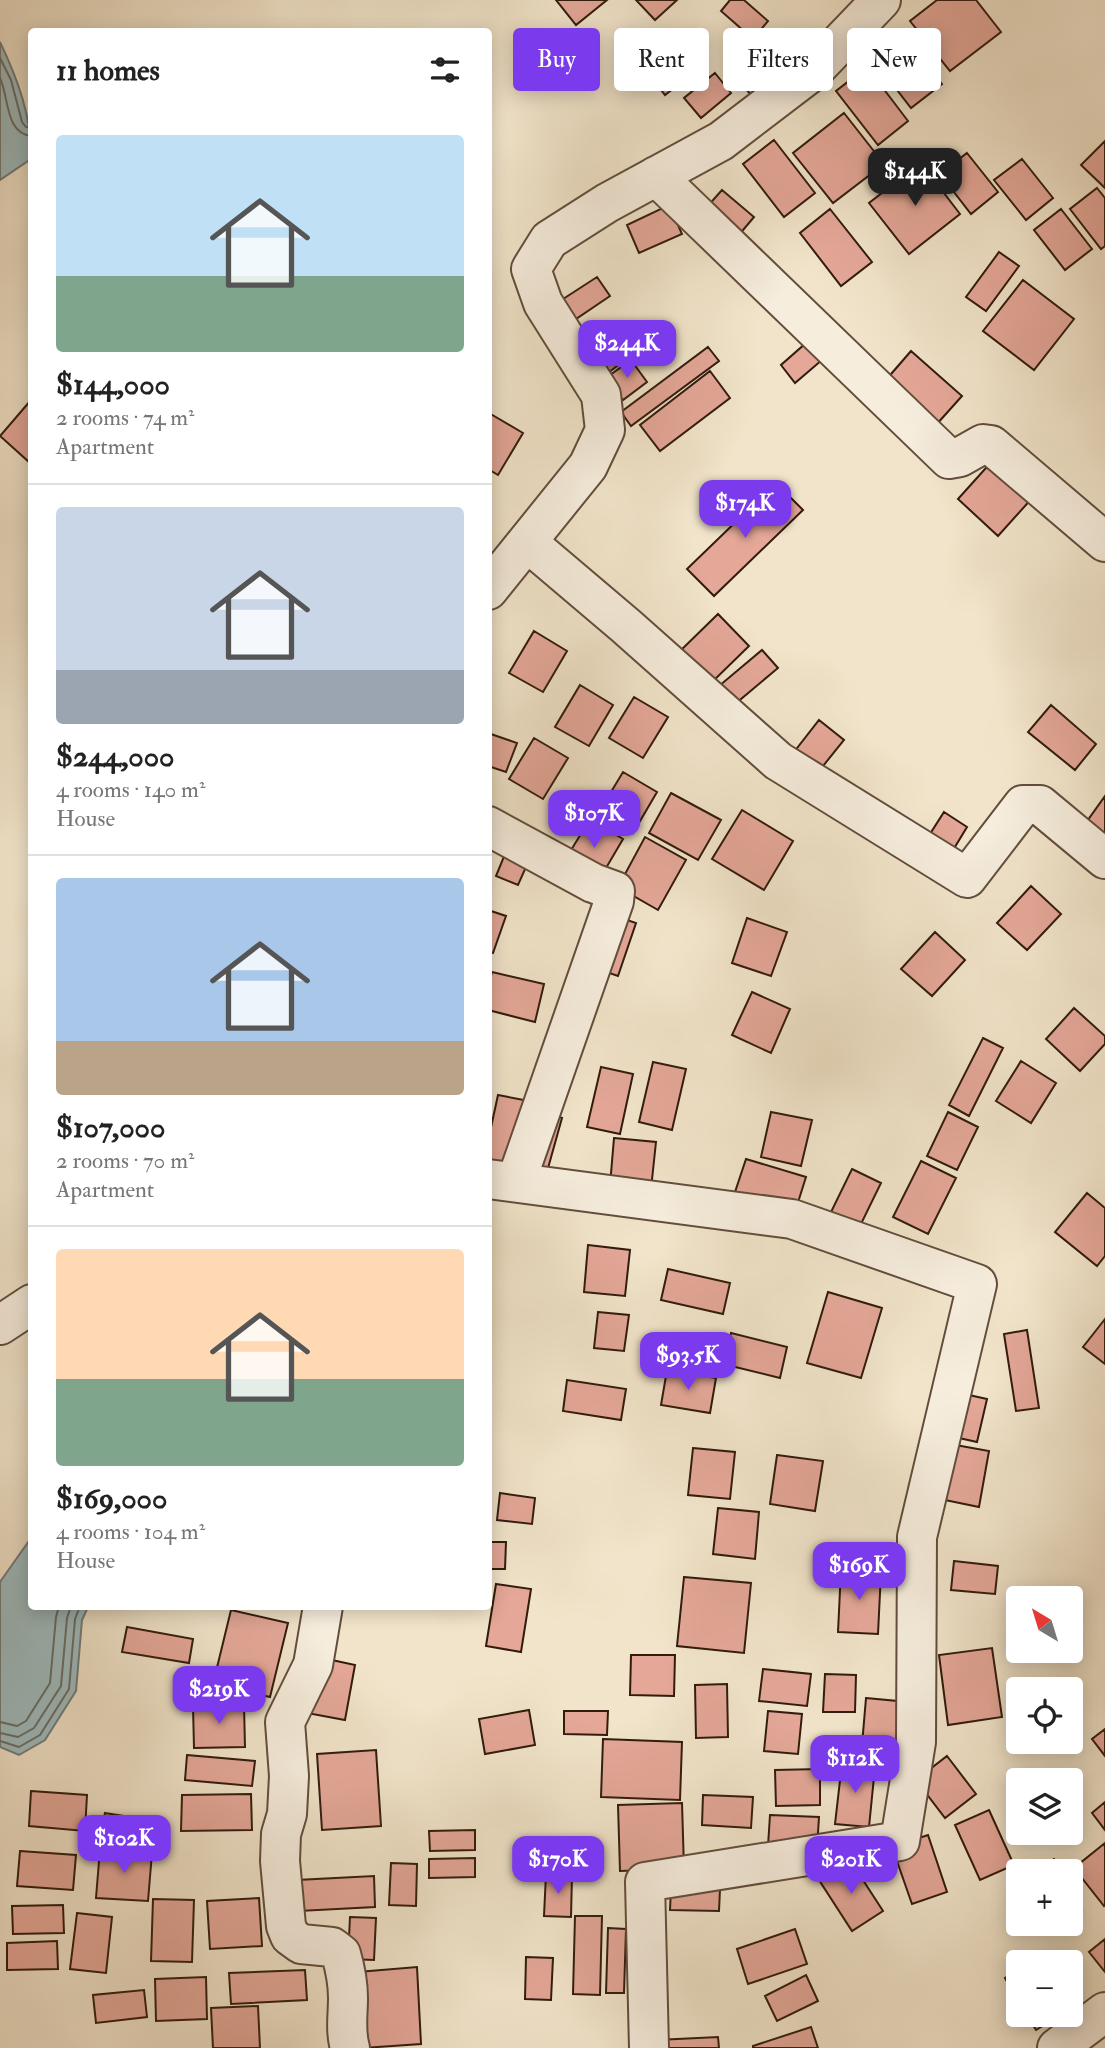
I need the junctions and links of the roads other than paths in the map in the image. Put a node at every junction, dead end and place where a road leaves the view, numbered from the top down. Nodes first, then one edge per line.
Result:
1 (881, 0) edge
2 (656, 176) junction
3 (527, 542) junction
4 (1105, 542) edge
5 (492, 585) edge
6 (492, 828) edge
7 (1105, 859) edge
8 (502, 1180) edge
9 (28, 1307) edge
10 (0, 1325) edge
11 (322, 1610) edge
12 (1105, 2012) edge
13 (350, 2048) edge
14 (649, 2048) edge
15 (1057, 2048) edge

1 - 2 street
2 - 3 street
2 - 4 street
3 - 5 street
3 - 7 street
6 - 8 street
8 - 14 street
9 - 10 street
11 - 13 street
12 - 15 street

